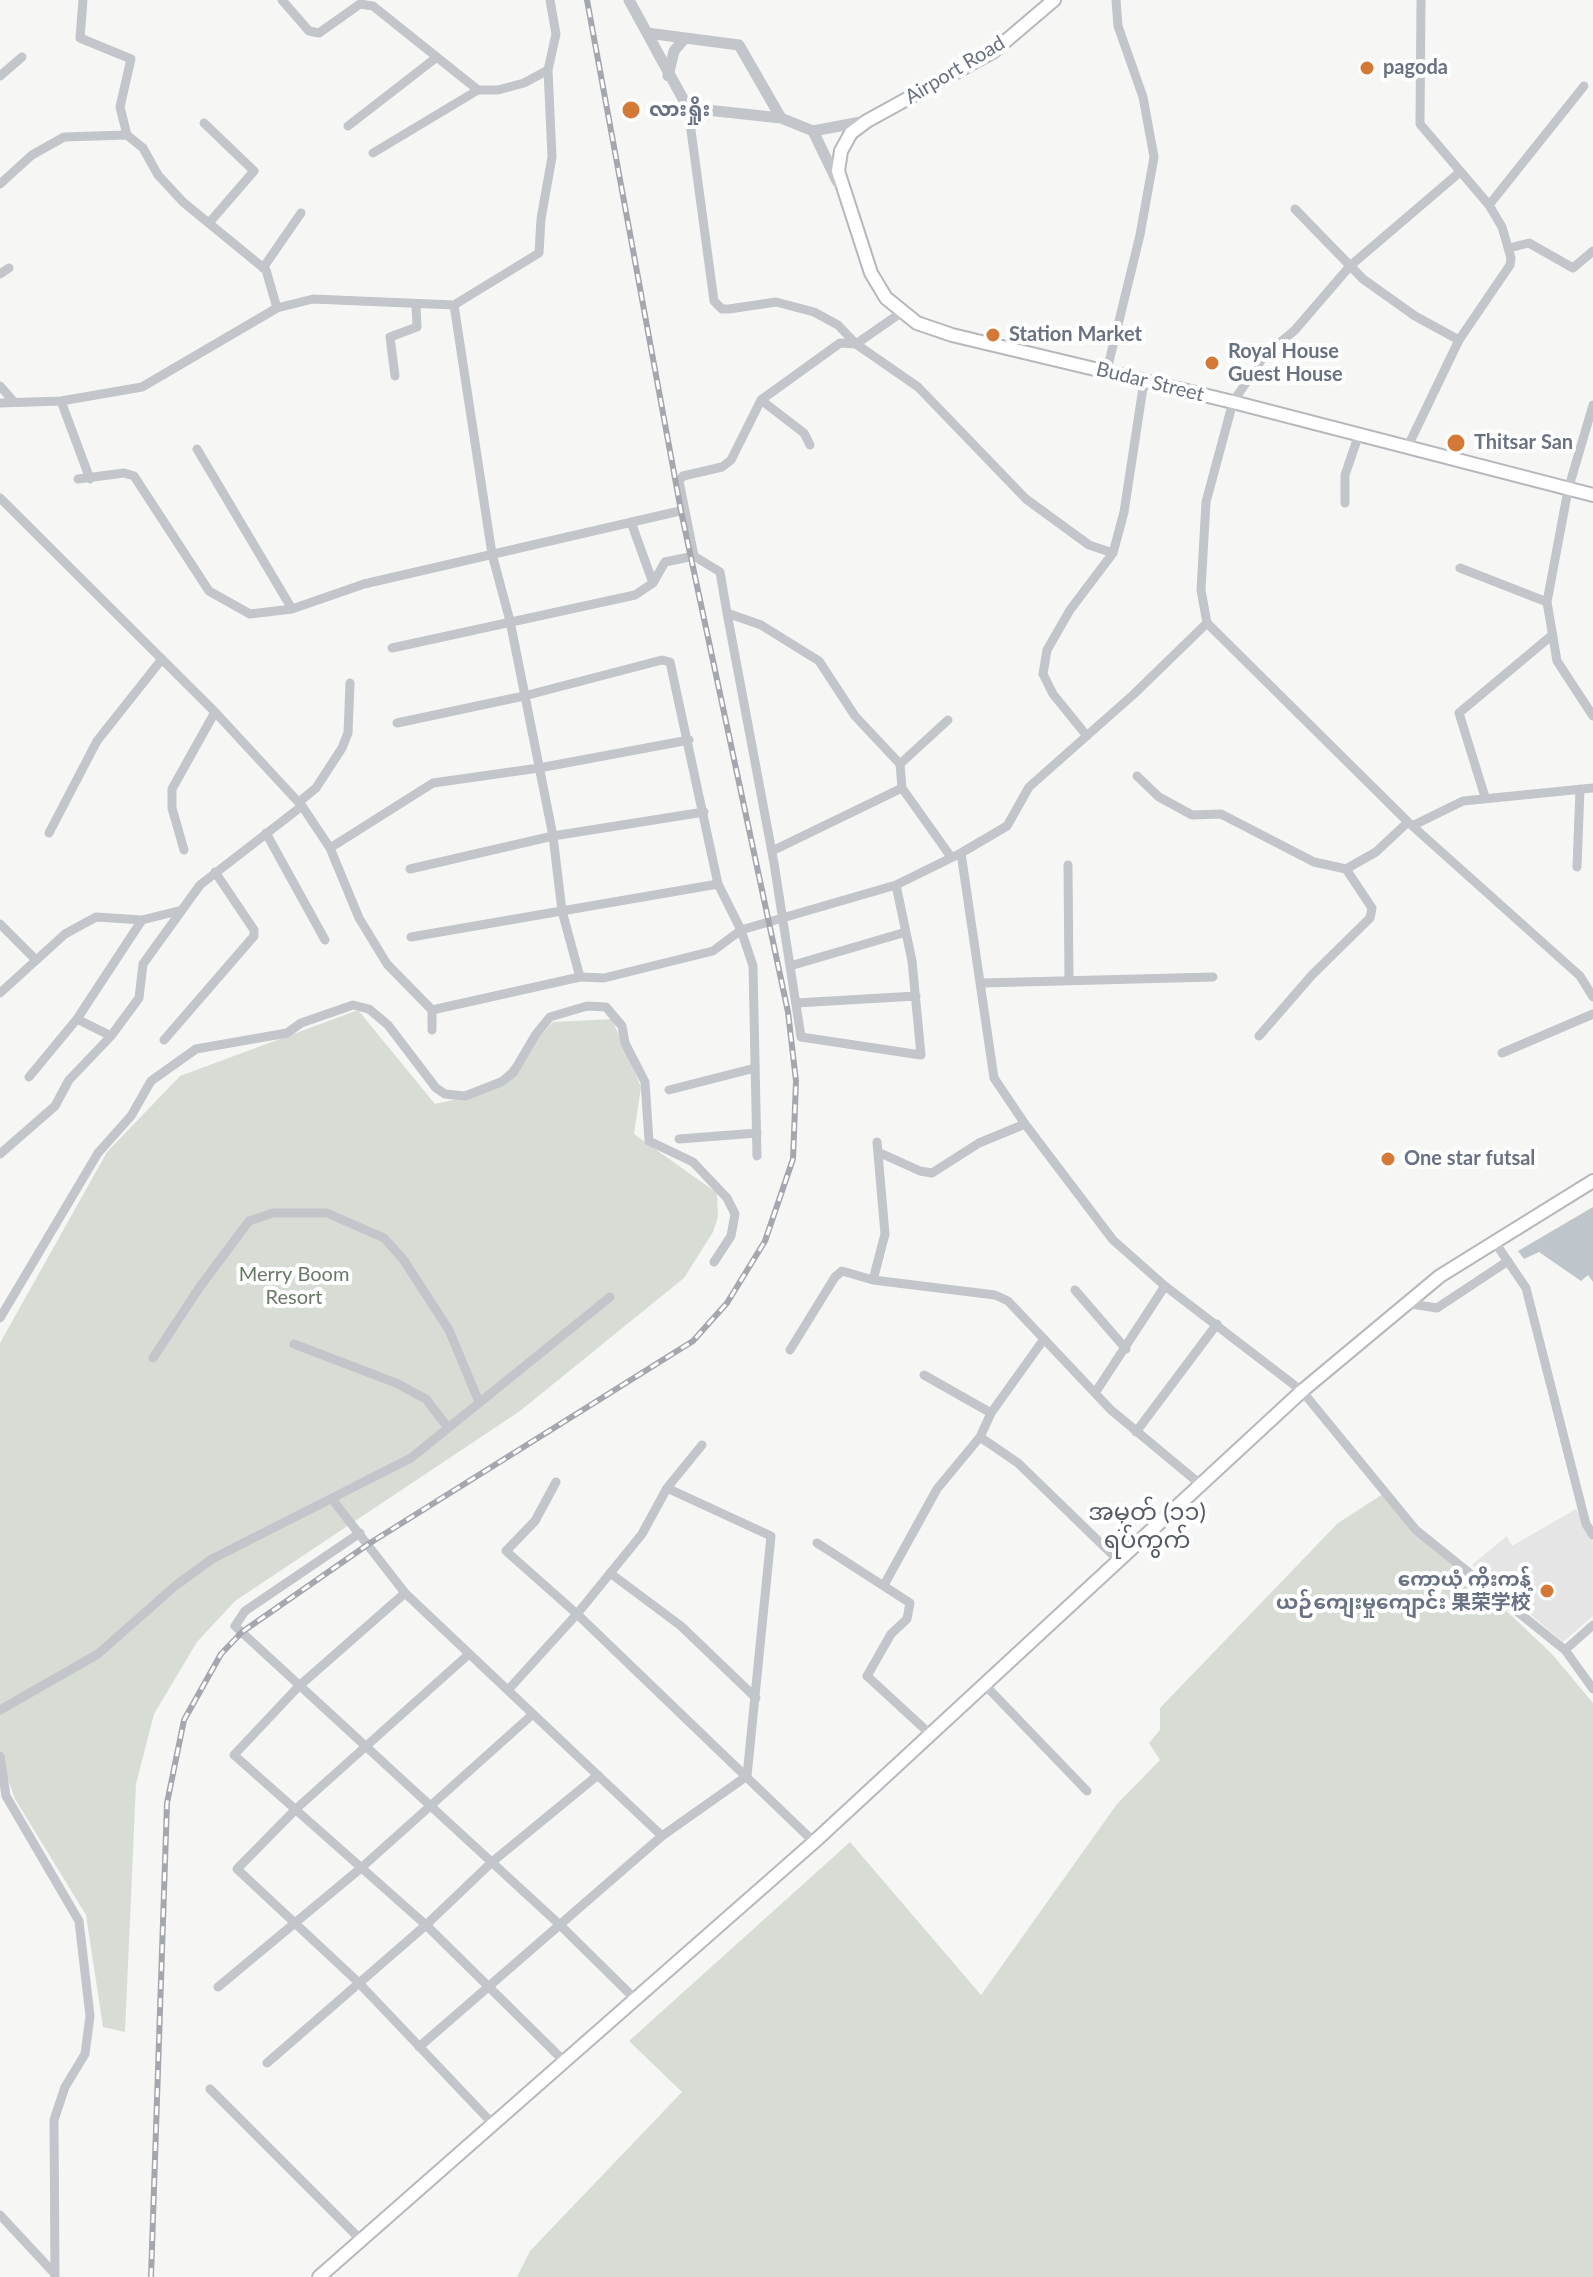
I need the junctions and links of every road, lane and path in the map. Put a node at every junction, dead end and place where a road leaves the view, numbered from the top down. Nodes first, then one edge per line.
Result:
1 (83, 0) edge
2 (282, 0) edge
3 (550, 0) edge
4 (629, 0) edge
5 (1054, 0) edge
6 (1116, 0) edge
7 (1421, 0) edge
8 (647, 33) junction
9 (685, 38) junction
10 (22, 57) dead end
11 (437, 57) junction
12 (548, 70) junction
13 (0, 76) edge
14 (668, 76) junction
15 (1584, 86) dead end
16 (478, 90) junction
17 (688, 108) junction
18 (781, 118) junction
19 (867, 121) junction
20 (204, 123) dead end
21 (348, 126) dead end
22 (813, 131) junction
23 (851, 133) joint
24 (127, 135) junction
25 (373, 153) dead end
26 (1460, 172) junction
27 (0, 184) edge
28 (845, 198) junction
29 (1489, 205) junction
30 (1295, 209) dead end
31 (301, 213) dead end
32 (209, 223) junction
33 (1509, 248) junction
34 (1593, 251) edge
35 (1350, 266) junction
36 (263, 268) junction
37 (454, 305) junction
38 (416, 306) junction
39 (277, 308) junction
40 (902, 312) junction
41 (1459, 340) junction
42 (856, 344) junction
43 (1107, 370) junction
44 (395, 376) dead end
45 (1144, 381) junction
46 (0, 386) edge
47 (761, 400) junction
48 (61, 401) junction
49 (14, 402) junction
50 (1233, 402) junction
51 (0, 403) edge
52 (1593, 405) edge
53 (1359, 434) junction
54 (810, 445) dead end
55 (1408, 446) junction
56 (197, 449) dead end
57 (78, 479) dead end
58 (90, 479) junction
59 (1568, 490) junction
60 (1593, 495) edge
61 (0, 499) edge
62 (1345, 503) dead end
63 (684, 510) junction
64 (631, 522) junction
65 (1113, 553) junction
66 (492, 554) junction
67 (694, 556) junction
68 (1460, 568) dead end
69 (653, 583) junction
70 (1547, 602) junction
71 (292, 609) junction
72 (727, 613) junction
73 (510, 621) junction
74 (1207, 623) junction
75 (1551, 636) junction
76 (392, 648) dead end
77 (162, 659) junction
78 (350, 683) dead end
79 (524, 696) junction
80 (215, 712) junction
81 (1593, 716) edge
82 (948, 720) dead end
83 (397, 723) dead end
84 (1087, 736) junction
85 (689, 740) junction
86 (900, 764) junction
87 (539, 768) junction
88 (1137, 776) dead end
89 (902, 788) junction
90 (1593, 788) edge
91 (1580, 789) junction
92 (1485, 797) junction
93 (300, 804) junction
94 (704, 812) junction
95 (1411, 824) junction
96 (49, 833) dead end
97 (266, 833) junction
98 (553, 836) junction
99 (330, 848) junction
100 (184, 850) dead end
101 (772, 851) junction
102 (956, 855) junction
103 (1068, 865) dead end
104 (1577, 867) dead end
105 (410, 869) dead end
106 (1346, 869) junction
107 (215, 872) junction
108 (718, 884) junction
109 (896, 885) junction
110 (178, 911) junction
111 (562, 911) junction
112 (783, 919) junction
113 (142, 920) junction
114 (0, 924) edge
115 (741, 930) junction
116 (906, 932) junction
117 (411, 937) dead end
118 (325, 940) dead end
119 (35, 959) junction
120 (790, 966) junction
121 (580, 977) junction
122 (1213, 977) dead end
123 (1069, 980) junction
124 (982, 983) junction
125 (0, 993) edge
126 (916, 996) junction
127 (1593, 997) edge
128 (796, 1003) junction
129 (432, 1010) junction
130 (1593, 1014) edge
131 (77, 1019) junction
132 (432, 1030) dead end
133 (111, 1036) junction
134 (1259, 1036) dead end
135 (164, 1040) dead end
136 (1502, 1053) dead end
137 (755, 1068) junction
138 (29, 1077) dead end
139 (669, 1090) dead end
140 (1025, 1124) junction
141 (757, 1133) junction
142 (679, 1139) dead end
143 (0, 1154) edge
144 (757, 1156) dead end
145 (1593, 1181) edge
146 (1494, 1241) junction
147 (1508, 1261) junction
148 (714, 1262) dead end
149 (873, 1280) junction
150 (1165, 1286) junction
151 (1075, 1290) dead end
152 (610, 1297) dead end
153 (1405, 1303) junction
154 (0, 1318) edge
155 (1217, 1324) junction
156 (1044, 1339) junction
157 (294, 1344) dead end
158 (1126, 1349) junction
159 (790, 1350) dead end
160 (153, 1358) dead end
161 (924, 1375) dead end
162 (1302, 1391) junction
163 (1095, 1393) junction
164 (479, 1402) junction
165 (991, 1413) junction
166 (448, 1428) junction
167 (1136, 1432) junction
168 (980, 1437) junction
169 (702, 1445) dead end
170 (556, 1482) dead end
171 (1200, 1484) junction
172 (667, 1488) junction
173 (332, 1499) junction
174 (360, 1533) junction
175 (1593, 1535) edge
176 (817, 1543) dead end
177 (1118, 1560) junction
178 (610, 1573) junction
179 (884, 1585) junction
180 (405, 1593) junction
181 (577, 1614) junction
182 (1593, 1625) edge
183 (1565, 1650) junction
184 (469, 1654) junction
185 (985, 1685) junction
186 (298, 1687) junction
187 (1593, 1689) edge
188 (508, 1690) junction
189 (756, 1698) junction
190 (0, 1710) edge
191 (533, 1714) junction
192 (929, 1733) junction
193 (365, 1746) junction
194 (0, 1756) edge
195 (598, 1775) junction
196 (747, 1776) junction
197 (1087, 1791) dead end
198 (429, 1805) junction
199 (297, 1808) junction
200 (662, 1836) junction
201 (814, 1842) junction
202 (492, 1862) junction
203 (361, 1868) junction
204 (294, 1924) junction
205 (426, 1925) junction
206 (560, 1925) junction
207 (358, 1982) junction
208 (218, 1987) dead end
209 (490, 1988) junction
210 (634, 1998) junction
211 (419, 2047) junction
212 (564, 2061) junction
213 (267, 2063) dead end
214 (210, 2089) dead end
215 (492, 2123) junction
216 (0, 2215) edge
217 (361, 2240) junction
218 (54, 2275) edge
219 (319, 2277) edge

1 - 24 street
2 - 11 street
3 - 12 street
4 - 8 street
5 - 19 main road, Airport Road
6 - 43 street
7 - 26 street
8 - 9 street
8 - 14 street
9 - 14 street
9 - 18 street
10 - 13 street
11 - 16 street
11 - 21 street
12 - 16 street
12 - 37 street
14 - 17 street
15 - 29 street
16 - 25 street
17 - 18 street
17 - 42 street
18 - 22 street
19 - 22 street
19 - 23 main road, Airport Road
20 - 32 street
22 - 28 street
23 - 28 main road, Budar Street
24 - 27 street
24 - 32 street
26 - 29 street
26 - 35 street
28 - 40 main road, Budar Street
29 - 33 street
30 - 35 street
31 - 36 street
32 - 36 street
33 - 34 street
33 - 41 street
35 - 41 street
35 - 50 street
36 - 39 street
37 - 38 street
37 - 66 street
38 - 39 street
38 - 44 street
39 - 48 street
40 - 42 street
40 - 43 main road, Budar Street
41 - 55 street
42 - 47 street
42 - 65 street
43 - 45 main road, Budar Street
45 - 50 main road, Budar Street
45 - 65 street
46 - 49 street
47 - 54 street
47 - 63 street
48 - 49 street
48 - 58 street
49 - 51 street
50 - 53 main road, Budar Street
50 - 74 street
52 - 59 street
53 - 55 main road, Budar Street
53 - 62 street
55 - 59 main road, Budar Street
56 - 71 street
57 - 58 street
58 - 71 street
59 - 60 main road, Budar Street
59 - 70 street
61 - 77 street
63 - 64 street
63 - 67 street
64 - 66 street
64 - 69 street
65 - 84 street
66 - 71 street
66 - 73 street
67 - 69 street
67 - 72 street
68 - 70 street
69 - 73 street
70 - 75 street
72 - 86 street
72 - 101 street
73 - 76 street
73 - 79 street
74 - 84 street
74 - 95 street
75 - 81 street
75 - 92 street
77 - 80 street
77 - 96 street
78 - 93 street
79 - 83 street
79 - 85 street
79 - 87 street
80 - 93 street
80 - 100 street
82 - 86 street
84 - 102 street
85 - 87 street
85 - 94 street
86 - 89 street
87 - 98 street
87 - 99 street
88 - 106 street
89 - 101 street
89 - 102 street
90 - 91 street
91 - 92 street
91 - 104 street
92 - 95 street
93 - 97 street
93 - 99 street
94 - 98 street
94 - 108 street
95 - 106 street
95 - 127 street
97 - 107 street
97 - 118 street
98 - 105 street
98 - 111 street
99 - 129 street
101 - 112 street
102 - 109 street
102 - 124 street
103 - 123 street
106 - 134 street
107 - 110 street
107 - 135 street
108 - 111 street
108 - 115 street
109 - 112 street
109 - 116 street
110 - 113 street
110 - 133 street
111 - 117 street
111 - 121 street
112 - 115 street
112 - 120 street
113 - 119 street
113 - 131 street
114 - 119 street
115 - 121 street
115 - 137 street
116 - 120 street
116 - 126 street
119 - 125 street
120 - 128 street
121 - 129 street
122 - 123 street
123 - 124 street
124 - 140 street
126 - 128 street
126 - 128 street
129 - 132 street
130 - 136 street
131 - 133 street
131 - 138 street
133 - 143 street
137 - 139 street
137 - 141 street
140 - 149 street
140 - 150 street
141 - 142 street
141 - 144 street
145 - 146 main road
146 - 147 street
146 - 153 main road
147 - 153 street
147 - 175 street
148 - 154 street
149 - 156 street
149 - 159 street
150 - 155 street
150 - 158 street
151 - 158 street
152 - 164 street
153 - 162 main road
155 - 162 street
155 - 167 street
156 - 163 street
156 - 165 street
157 - 166 street
158 - 163 street
160 - 164 street
161 - 165 street
162 - 171 main road
162 - 183 street
163 - 167 street
164 - 166 street
165 - 168 street
166 - 173 street
167 - 171 street
168 - 177 street
168 - 179 street
169 - 172 street
170 - 181 street
171 - 177 main road
172 - 178 street
172 - 189 street
173 - 174 street
173 - 190 street
174 - 180 street
174 - 186 street
176 - 179 street
177 - 185 main road
178 - 181 street
178 - 189 street
179 - 192 street
180 - 184 street
180 - 186 street
181 - 188 street
181 - 196 street
182 - 183 street
183 - 187 street
184 - 188 street
184 - 193 street
185 - 192 main road
185 - 197 street
186 - 193 street
186 - 199 street
188 - 191 street
189 - 196 street
191 - 195 street
191 - 198 street
192 - 201 main road
193 - 198 street
193 - 199 street
194 - 218 street
195 - 200 street
195 - 202 street
196 - 200 street
196 - 201 street
198 - 202 street
198 - 203 street
199 - 203 street
199 - 204 street
200 - 206 street
201 - 210 main road
202 - 205 street
202 - 206 street
203 - 204 street
203 - 205 street
204 - 207 street
204 - 208 street
205 - 207 street
205 - 209 street
206 - 209 street
206 - 210 street
207 - 211 street
207 - 213 street
209 - 211 street
209 - 212 street
210 - 212 main road
211 - 215 street
212 - 215 main road
214 - 217 street
215 - 217 main road
216 - 218 street
217 - 219 main road

